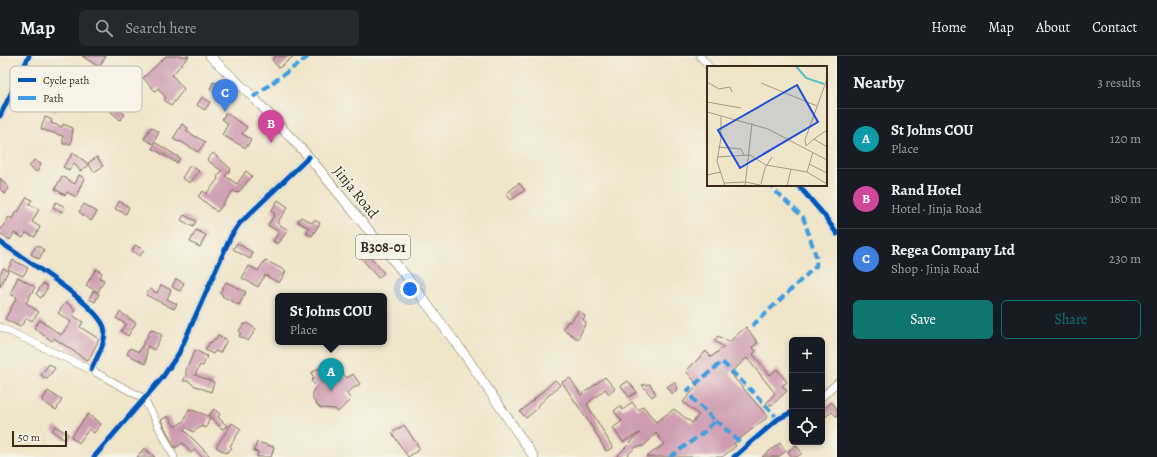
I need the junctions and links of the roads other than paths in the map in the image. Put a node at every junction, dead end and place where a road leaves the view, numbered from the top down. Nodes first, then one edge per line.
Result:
1 (29, 56) edge
2 (210, 56) edge
3 (700, 56) edge
4 (24, 66) edge
5 (708, 66) edge
6 (10, 95) edge
7 (0, 116) edge
8 (309, 157) junction
9 (799, 186) edge
10 (837, 234) edge
11 (0, 242) edge
12 (0, 327) edge
13 (90, 370) junction
14 (837, 383) edge
15 (825, 394) edge
16 (143, 398) junction
17 (789, 414) edge
18 (94, 457) edge
19 (174, 457) edge
20 (534, 457) edge
21 (734, 457) edge

1 - 4 street
2 - 8 main road, Jinja Road / B308-01
3 - 5 street
6 - 7 street
8 - 16 street
8 - 20 main road, Jinja Road / B308-01
9 - 10 street
11 - 13 street
12 - 13 street
13 - 16 street
14 - 15 street
16 - 18 street
16 - 19 street
17 - 21 street

